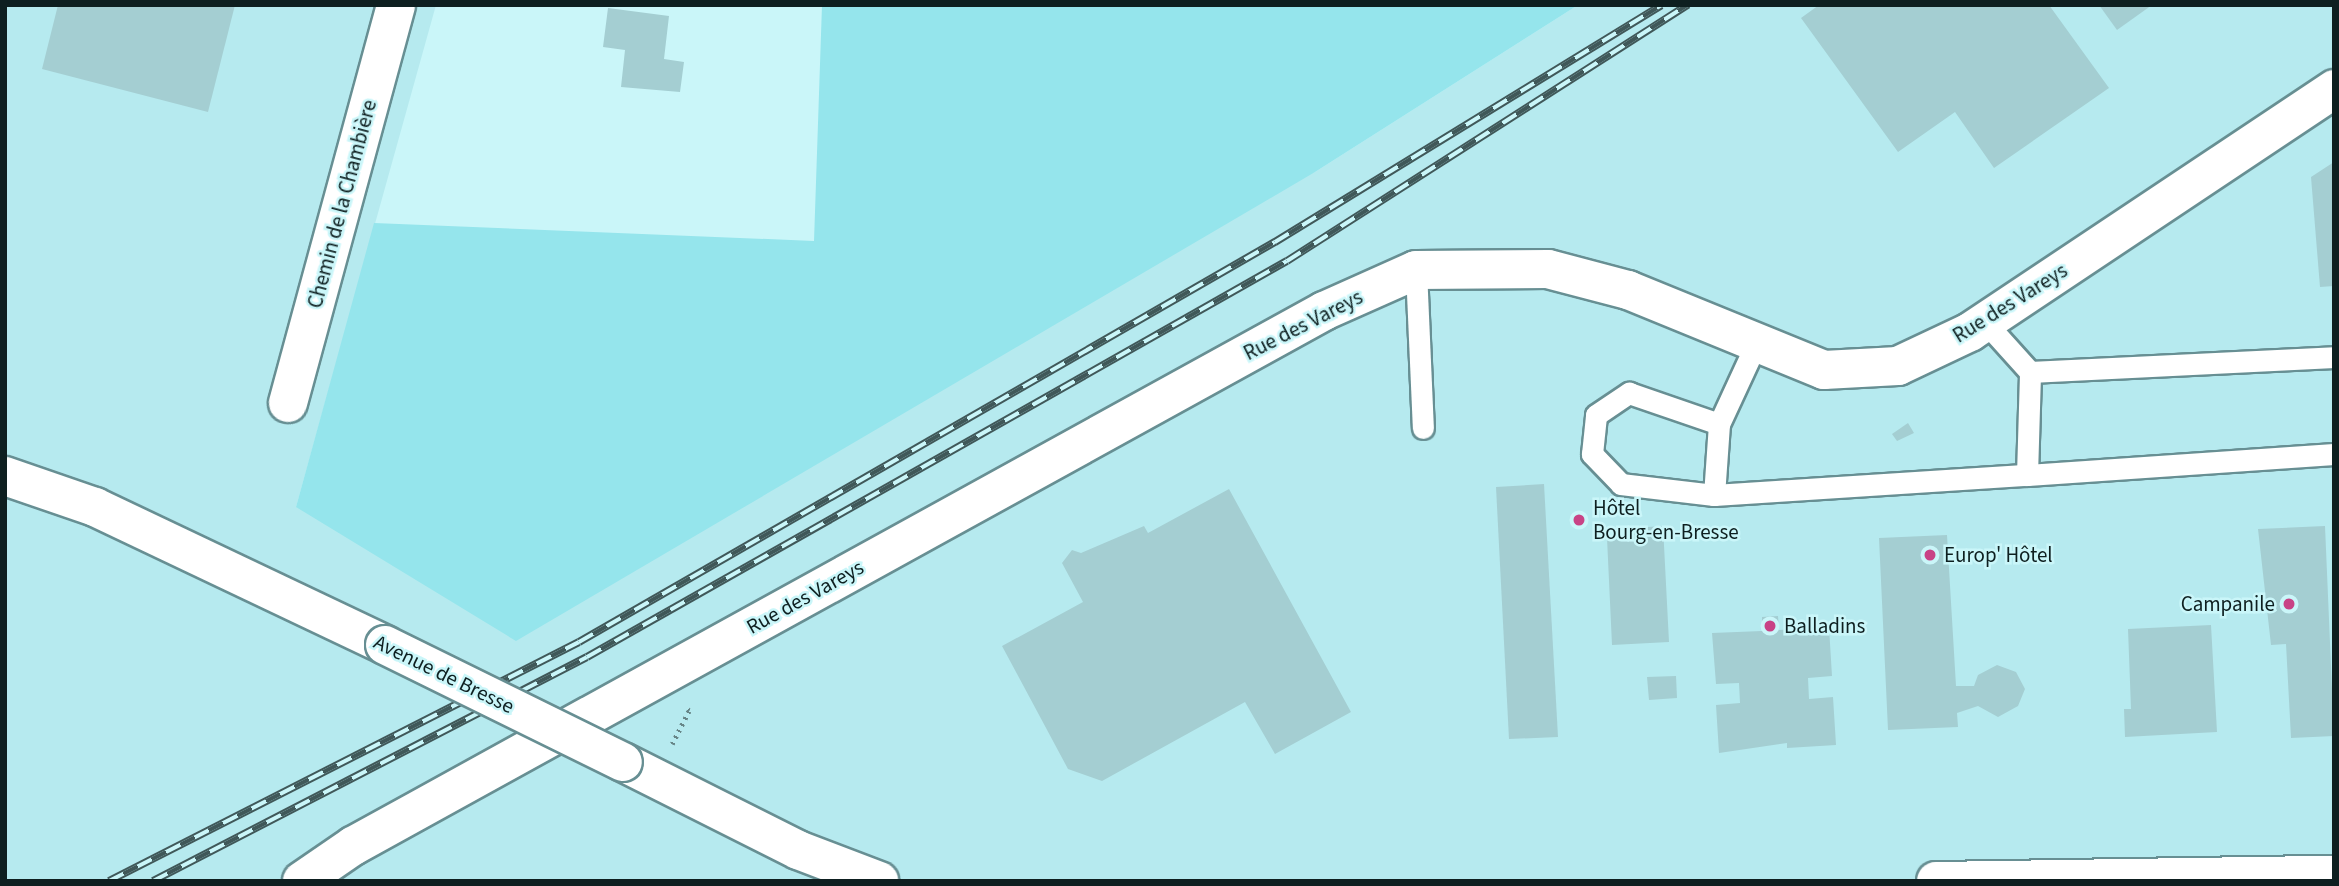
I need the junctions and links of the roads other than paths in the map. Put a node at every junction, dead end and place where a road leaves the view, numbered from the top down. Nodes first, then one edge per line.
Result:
1 (396, 5) edge
2 (2334, 89) edge
3 (1416, 270) junction
4 (1985, 322) junction
5 (1756, 344) junction
6 (2334, 357) edge
7 (2030, 372) junction
8 (288, 402) dead end
9 (1719, 424) junction
10 (1423, 428) dead end
11 (2334, 454) edge
12 (2026, 475) junction
13 (5, 476) edge
14 (1714, 495) junction
15 (2334, 875) edge
16 (302, 881) edge
17 (879, 881) edge
18 (1936, 881) edge

1 - 8 street, Chemin de la Chambière
2 - 4 street, Rue des Vareys
3 - 5 street, Rue des Vareys
3 - 10 lane
3 - 16 street, Rue des Vareys
4 - 5 street, Rue des Vareys
4 - 7 lane
5 - 9 lane
6 - 7 lane
7 - 12 lane
9 - 14 lane
9 - 14 lane
11 - 12 lane
12 - 14 lane
13 - 17 street, Avenue de Bresse, bridge
15 - 18 street

